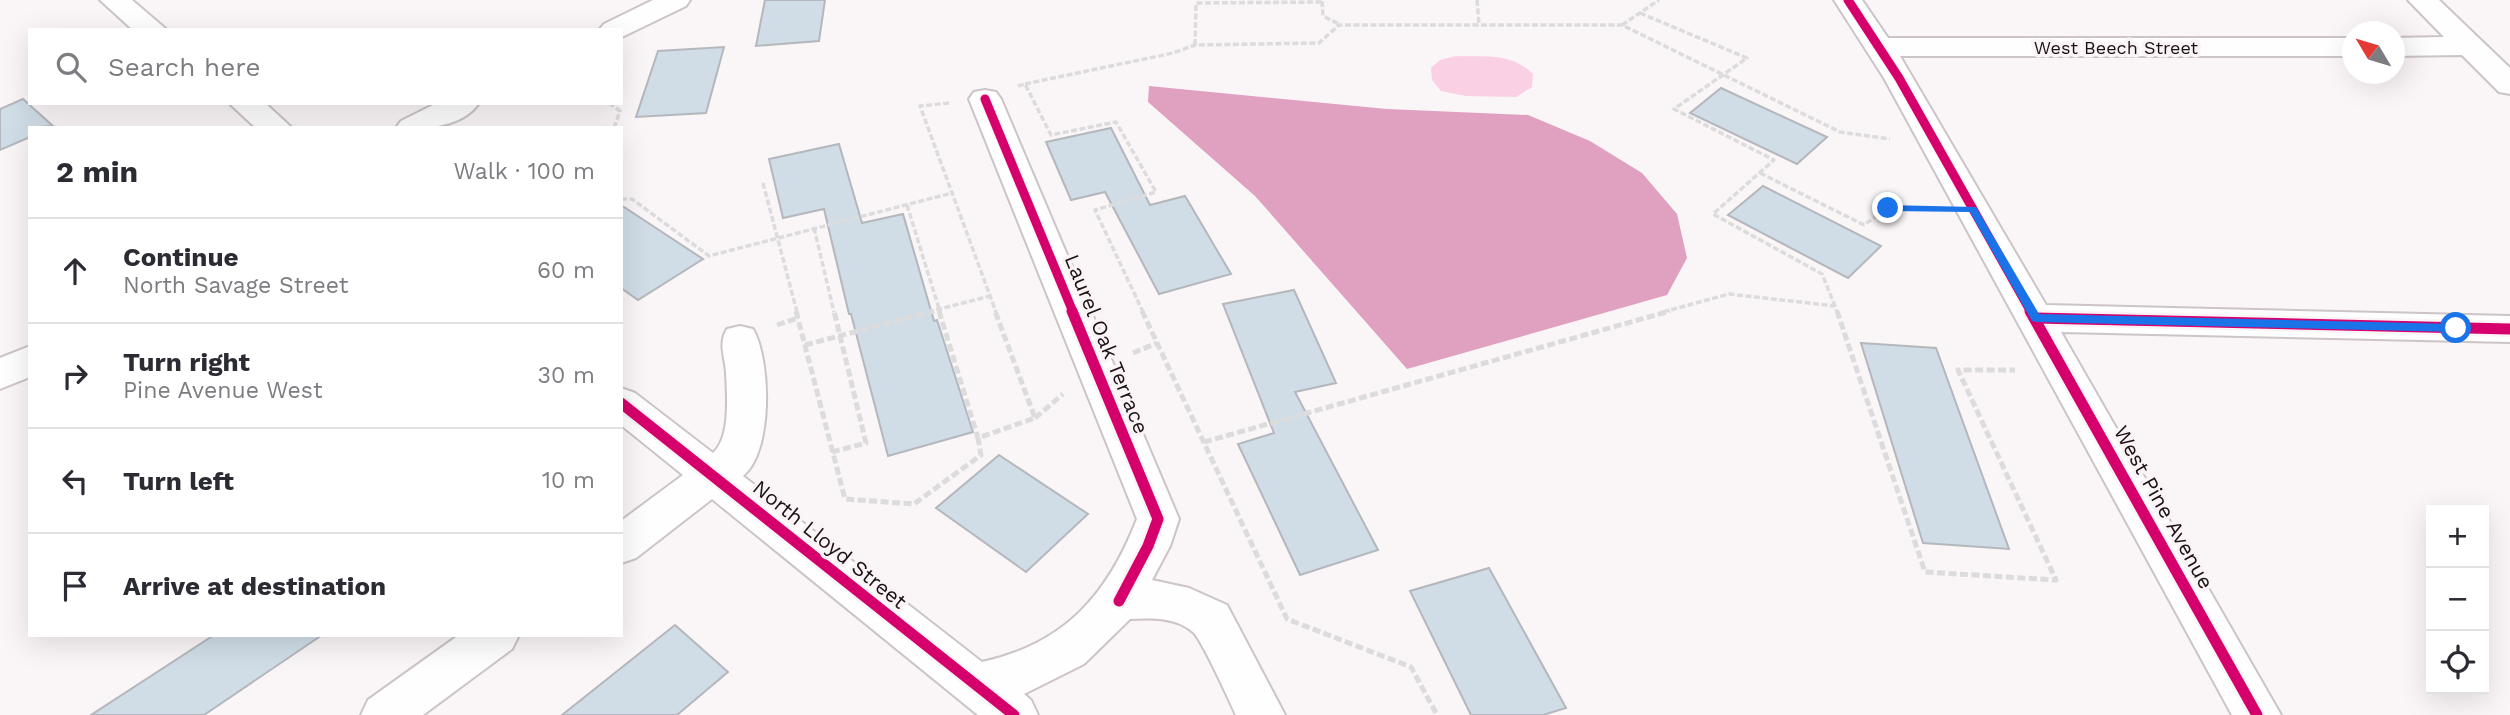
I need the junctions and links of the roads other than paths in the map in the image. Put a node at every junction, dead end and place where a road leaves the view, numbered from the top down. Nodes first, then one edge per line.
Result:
1 (114, 0) edge
2 (676, 0) edge
3 (1848, 0) edge
4 (2422, 0) edge
5 (149, 28) edge
6 (618, 28) edge
7 (2469, 46) junction
8 (1880, 47) junction
9 (2342, 47) edge
10 (2405, 47) edge
11 (2510, 85) edge
12 (985, 99) dead end
13 (247, 105) edge
14 (459, 105) edge
15 (274, 126) edge
16 (416, 126) edge
17 (2036, 318) junction
18 (2510, 329) edge
19 (740, 339) dead end
20 (28, 361) edge
21 (0, 375) edge
22 (623, 405) edge
23 (715, 477) junction
24 (623, 544) edge
25 (1119, 601) junction
26 (493, 637) edge
27 (975, 684) junction
28 (385, 715) edge
29 (1014, 715) edge
30 (1261, 715) edge
31 (2257, 715) edge

1 - 5 street
2 - 6 street
3 - 8 street, West Pine Avenue
4 - 7 street
7 - 10 street
7 - 11 street
8 - 9 street, West Beech Street
8 - 17 street, West Pine Avenue
12 - 25 street, Laurel Oak Terrace
13 - 15 street
14 - 16 street
17 - 18 street
17 - 31 street, West Pine Avenue
19 - 23 street
20 - 21 street
22 - 23 street, North Lloyd Street
23 - 24 street
23 - 27 street, North Lloyd Street
25 - 27 street, Laurel Oak Terrace
25 - 30 street
26 - 28 street
27 - 29 street, North Lloyd Street

